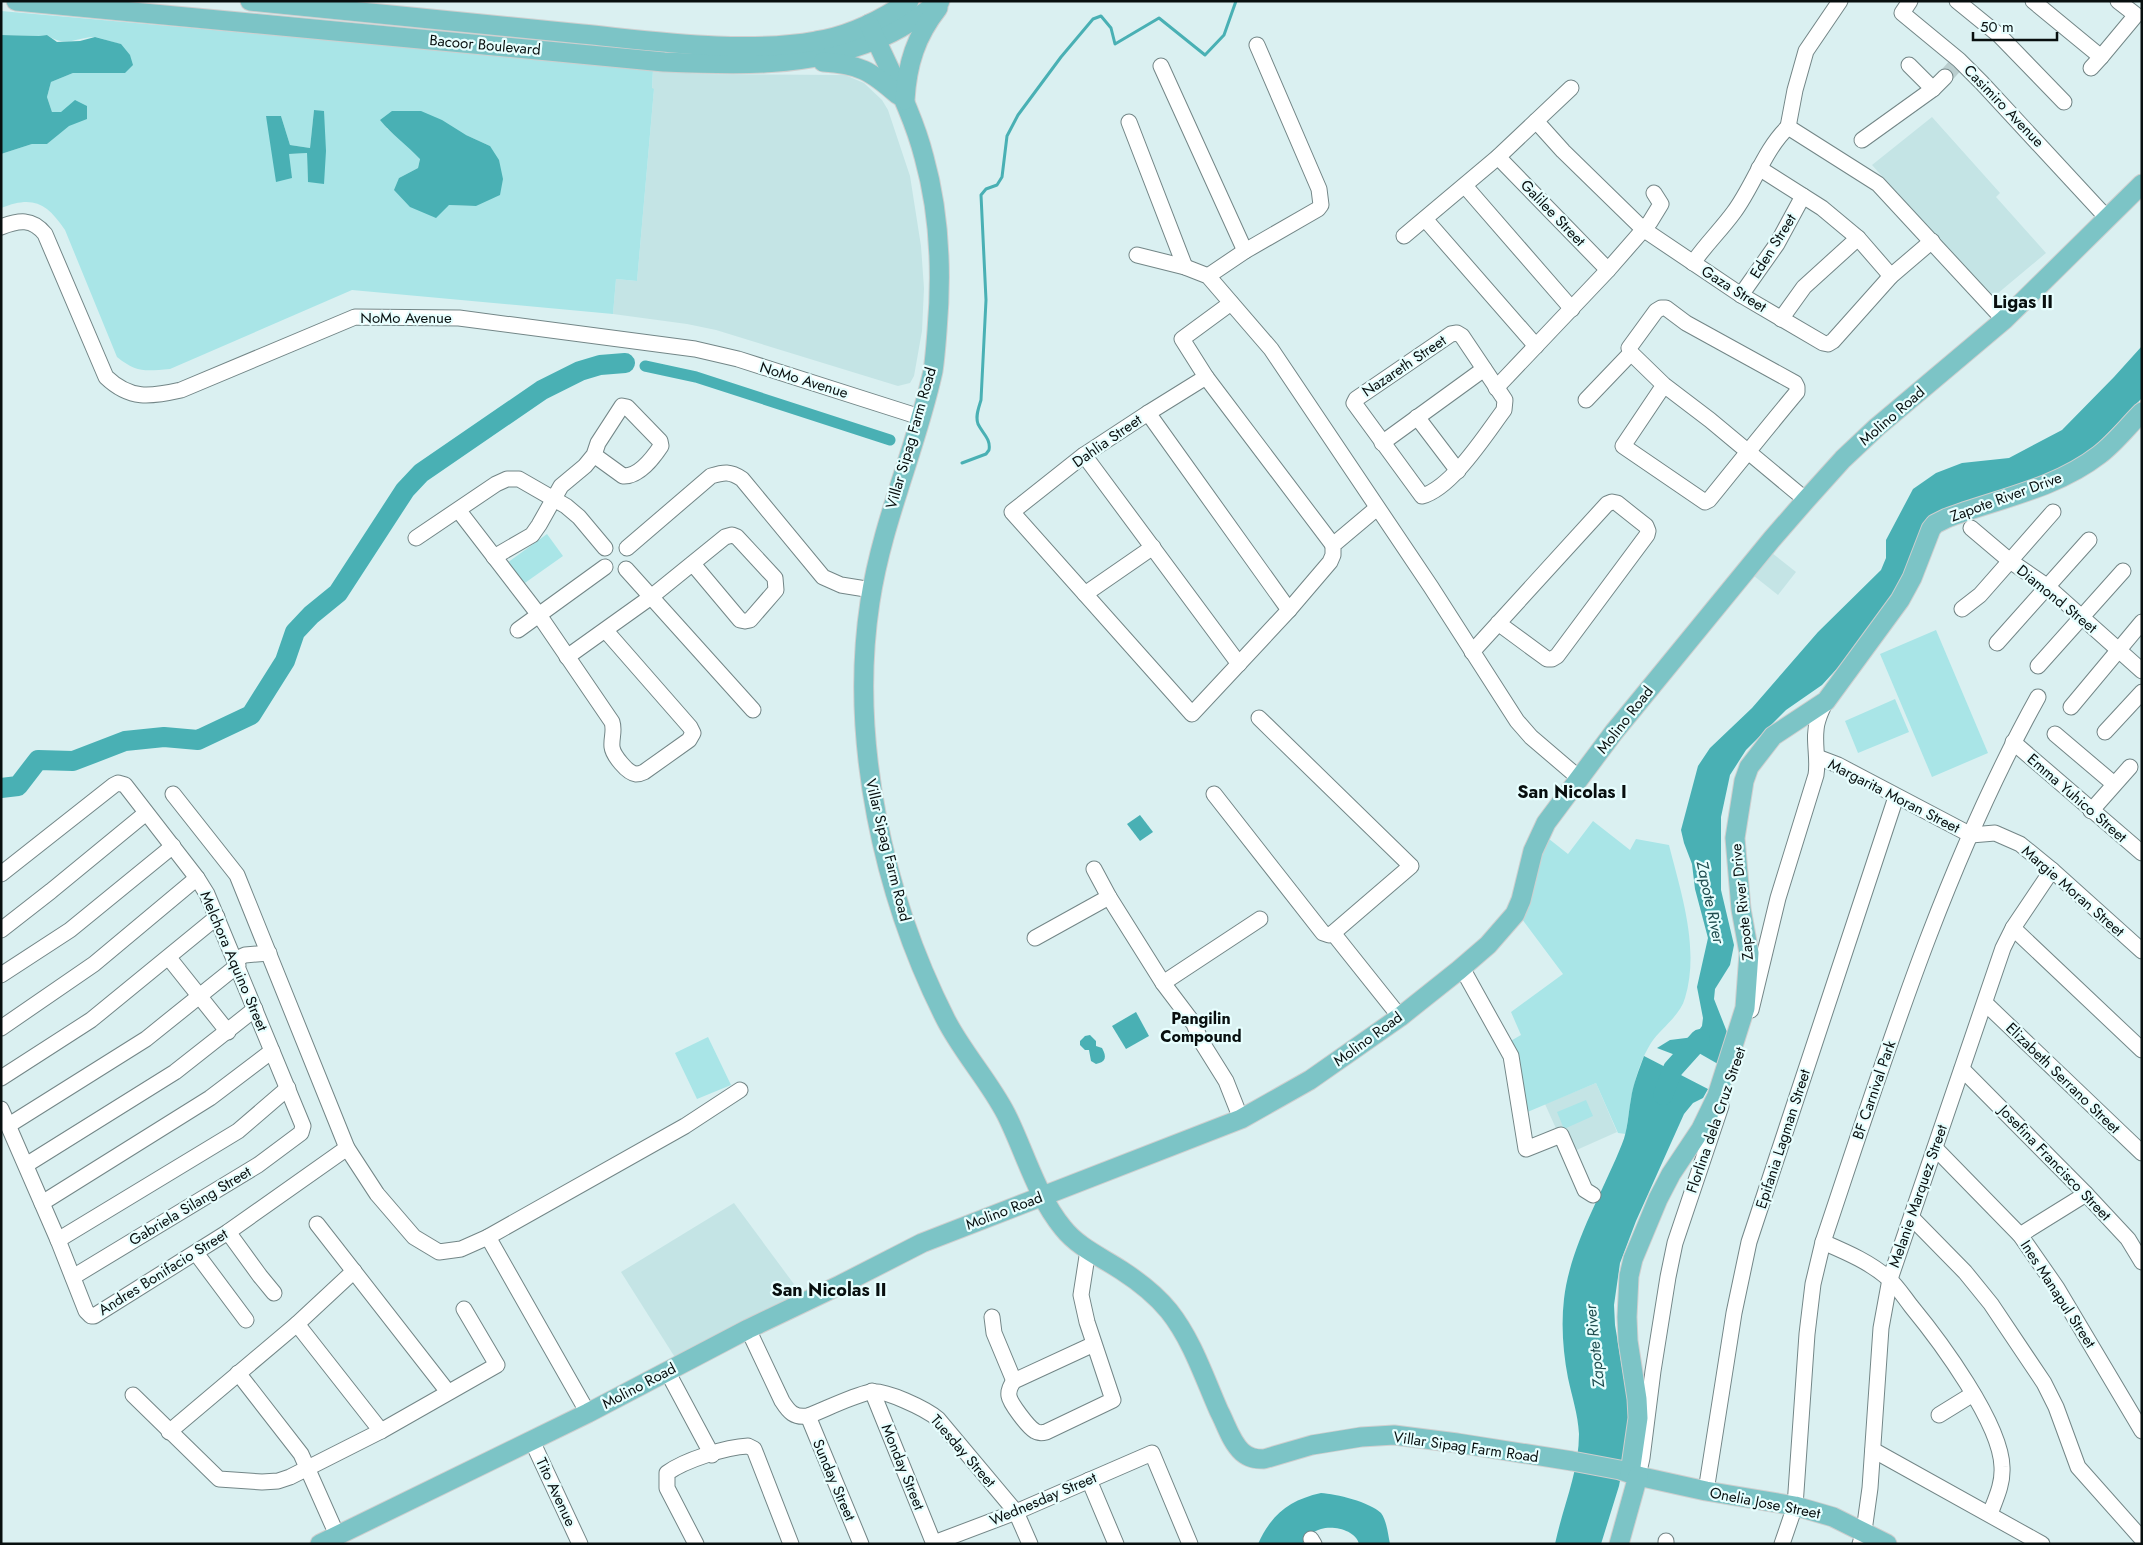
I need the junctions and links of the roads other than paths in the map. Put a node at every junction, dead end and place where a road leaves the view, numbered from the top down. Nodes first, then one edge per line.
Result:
1 (16, 1) edge
2 (250, 1) edge
3 (909, 1) edge
4 (942, 1) edge
5 (1840, 1) edge
6 (1910, 1) edge
7 (1957, 1) edge
8 (2033, 1) edge
9 (2118, 1) edge
10 (872, 32) junction
11 (1257, 45) dead end
12 (2101, 57) junction
13 (806, 60) junction
14 (1909, 65) dead end
15 (1161, 66) dead end
16 (1952, 68) junction
17 (2091, 68) dead end
18 (1571, 88) dead end
19 (1933, 89) junction
20 (904, 101) junction
21 (2064, 102) dead end
22 (1536, 121) junction
23 (1129, 122) dead end
24 (1788, 127) junction
25 (1862, 140) dead end
26 (1498, 157) junction
27 (1759, 168) junction
28 (2142, 184) edge
29 (1465, 186) junction
30 (1654, 193) dead end
31 (1803, 196) junction
32 (2107, 218) junction
33 (1425, 219) junction
34 (1, 227) edge
35 (1643, 229) junction
36 (1404, 236) dead end
37 (1858, 238) junction
38 (1932, 241) junction
39 (1245, 251) junction
40 (1137, 255) dead end
41 (1693, 263) junction
42 (1185, 267) junction
43 (1608, 270) junction
44 (1208, 276) junction
45 (1891, 276) junction
46 (1741, 295) junction
47 (1231, 303) junction
48 (1572, 309) junction
49 (1781, 319) junction
50 (2004, 320) junction
51 (1536, 346) junction
52 (1631, 353) junction
53 (1484, 369) junction
54 (1206, 377) junction
55 (1664, 386) junction
56 (1496, 388) junction
57 (1586, 400) dead end
58 (1148, 412) junction
59 (2142, 412) edge
60 (920, 417) junction
61 (1417, 417) junction
62 (1382, 443) junction
63 (1748, 452) junction
64 (594, 455) junction
65 (1084, 455) junction
66 (1458, 471) junction
67 (553, 500) junction
68 (1806, 500) junction
69 (1377, 508) junction
70 (459, 511) junction
71 (2053, 512) dead end
72 (1971, 528) dead end
73 (416, 538) dead end
74 (2089, 540) dead end
75 (1333, 545) junction
76 (1153, 547) junction
77 (605, 548) junction
78 (627, 548) junction
79 (494, 557) junction
80 (2010, 561) junction
81 (694, 564) junction
82 (605, 567) junction
83 (626, 569) junction
84 (2123, 571) dead end
85 (2048, 587) junction
86 (872, 590) junction
87 (1085, 594) junction
88 (651, 597) junction
89 (1962, 609) dead end
90 (1289, 610) junction
91 (539, 615) junction
92 (2081, 617) junction
93 (2142, 622) edge
94 (1498, 623) junction
95 (518, 630) dead end
96 (606, 631) junction
97 (1997, 643) dead end
98 (2118, 650) junction
99 (1472, 652) junction
100 (567, 657) junction
101 (1239, 664) junction
102 (2038, 666) dead end
103 (2142, 671) edge
104 (2142, 692) edge
105 (2038, 696) dead end
106 (1826, 701) junction
107 (2071, 706) dead end
108 (752, 710) dead end
109 (1259, 718) dead end
110 (2105, 732) dead end
111 (2055, 734) dead end
112 (2013, 742) junction
113 (1817, 756) junction
114 (2130, 766) dead end
115 (1579, 778) junction
116 (2114, 784) junction
117 (173, 794) dead end
118 (1214, 794) dead end
119 (1896, 797) junction
120 (2091, 811) junction
121 (146, 813) junction
122 (1971, 835) junction
123 (173, 846) junction
124 (2142, 853) edge
125 (1094, 869) dead end
126 (2052, 870) junction
127 (1, 874) edge
128 (197, 878) junction
129 (1108, 897) junction
130 (218, 917) junction
131 (1260, 919) dead end
132 (2013, 928) junction
133 (1, 930) edge
134 (1333, 933) junction
135 (1035, 938) dead end
136 (2142, 951) edge
137 (265, 953) junction
138 (169, 958) junction
139 (238, 966) junction
140 (1462, 968) junction
141 (1, 975) edge
142 (1163, 983) junction
143 (200, 996) junction
144 (1985, 1003) junction
145 (255, 1010) junction
146 (1400, 1017) junction
147 (1, 1028) edge
148 (228, 1032) junction
149 (272, 1050) junction
150 (2142, 1050) edge
151 (1962, 1069) junction
152 (1, 1078) edge
153 (288, 1088) junction
154 (740, 1090) dead end
155 (1, 1109) edge
156 (1241, 1119) junction
157 (9, 1125) junction
158 (303, 1129) joint
159 (347, 1148) junction
160 (1935, 1148) junction
161 (2142, 1152) edge
162 (26, 1165) junction
163 (2086, 1194) junction
164 (1593, 1195) dead end
165 (1042, 1196) junction
166 (42, 1203) junction
167 (1912, 1218) junction
168 (317, 1224) dead end
169 (228, 1232) junction
170 (2020, 1235) junction
171 (488, 1237) junction
172 (58, 1240) junction
173 (1823, 1242) junction
174 (1088, 1250) junction
175 (196, 1253) junction
176 (2142, 1262) edge
177 (354, 1271) junction
178 (73, 1277) junction
179 (1890, 1279) junction
180 (274, 1293) dead end
181 (464, 1309) dead end
182 (992, 1316) dead end
183 (246, 1320) dead end
184 (297, 1324) junction
185 (748, 1329) junction
186 (1094, 1344) junction
187 (667, 1371) junction
188 (238, 1373) junction
189 (1014, 1381) junction
190 (872, 1391) junction
191 (448, 1392) junction
192 (1973, 1394) junction
193 (132, 1395) dead end
194 (588, 1413) junction
195 (1939, 1415) dead end
196 (808, 1416) junction
197 (380, 1431) junction
198 (169, 1432) junction
199 (2142, 1432) edge
200 (532, 1441) junction
201 (1873, 1450) junction
202 (712, 1455) junction
203 (308, 1468) junction
204 (1630, 1473) junction
205 (1089, 1480) junction
206 (1706, 1491) junction
207 (1795, 1506) junction
208 (1016, 1512) junction
209 (1990, 1514) junction
210 (337, 1535) junction
211 (1862, 1537) edge
212 (2142, 1539) edge
213 (320, 1544) edge
214 (580, 1544) edge
215 (696, 1544) edge
216 (790, 1544) edge
217 (861, 1544) edge
218 (934, 1544) edge
219 (1030, 1544) edge
220 (1116, 1544) edge
221 (1190, 1544) edge
222 (1619, 1544) edge
223 (1782, 1544) edge
224 (1888, 1544) edge
225 (2042, 1544) edge

1 - 13 main road, Bacoor Boulevard
2 - 10 main road, Bacoor Boulevard
3 - 10 main road, Bacoor Boulevard
4 - 10 main road, Bacoor Boulevard
4 - 20 main road
5 - 24 street
6 - 16 street, Casimiro Avenue
7 - 21 street
8 - 12 street
9 - 12 street
10 - 13 main road, Bacoor Boulevard
10 - 20 main road, Villar Sipag Farm Road
11 - 39 street
12 - 17 street
13 - 20 main road
14 - 19 street
15 - 39 street
16 - 19 street
16 - 32 street, Casimiro Avenue
18 - 22 street
19 - 25 street
20 - 60 main road, Villar Sipag Farm Road
22 - 26 street
22 - 35 street, Gaza Street
23 - 42 street
24 - 27 street
24 - 38 street
26 - 29 street
26 - 43 street, Galilee Street
27 - 31 street
27 - 41 street
28 - 32 main road, Molino Road
29 - 33 street
29 - 48 street
30 - 35 street
31 - 37 street
31 - 46 street, Eden Street
32 - 50 main road, Molino Road
33 - 36 street
33 - 51 street
34 - 60 street, NoMo Avenue
35 - 41 street, Gaza Street
35 - 43 street
37 - 45 street
37 - 49 street
38 - 45 street
38 - 50 street
39 - 44 street
40 - 42 street
41 - 46 street, Gaza Street
42 - 44 street
43 - 48 street
44 - 47 street
45 - 49 street, Gaza Street
46 - 49 street, Gaza Street
47 - 54 street
47 - 69 street
48 - 51 street
50 - 68 main road, Molino Road
51 - 56 street
52 - 55 street
52 - 57 street
52 - 63 street
53 - 56 street
53 - 61 street
53 - 62 street, Nazareth Street
54 - 58 street, Dahlia Street
54 - 75 street
55 - 63 street
55 - 63 street
56 - 66 street
58 - 65 street, Dahlia Street
58 - 90 street
59 - 106 main road, Zapote River Drive
60 - 86 main road, Villar Sipag Farm Road
61 - 62 street
61 - 66 street
62 - 66 street
63 - 68 street
64 - 64 street
64 - 67 street
65 - 76 street
65 - 87 street, Dahlia Street
67 - 70 street
67 - 77 street
67 - 79 street
68 - 115 main road, Molino Road
69 - 75 street
69 - 99 street
70 - 73 street
70 - 79 street
71 - 80 street
72 - 80 street, Diamond Street
74 - 85 street
75 - 90 street
76 - 87 street
76 - 101 street
77 - 78 street
77 - 82 street
78 - 83 street
78 - 86 street
79 - 91 street
80 - 85 street, Diamond Street
80 - 89 street
81 - 81 street
81 - 88 street
82 - 83 street
82 - 91 street
83 - 88 street
84 - 92 street
85 - 92 street, Diamond Street
85 - 97 street
86 - 165 main road, Villar Sipag Farm Road
87 - 101 street
88 - 96 street
88 - 108 street
90 - 101 street
91 - 95 street
91 - 100 street
92 - 98 street, Diamond Street
92 - 102 street
93 - 98 street
94 - 94 street
94 - 99 street
96 - 100 street
96 - 100 street
98 - 103 street, Diamond Street
98 - 107 street
99 - 115 street
104 - 110 street
105 - 112 street, BF Carnival Park
106 - 113 street, Florlina dela Cruz Street
106 - 204 main road, Zapote River Drive
109 - 134 street
111 - 116 street
112 - 120 street, Emma Yuhico Street
112 - 122 street, BF Carnival Park
113 - 119 street, Margarita Moran Street
113 - 204 street, Florlina dela Cruz Street
114 - 116 street
115 - 140 main road, Molino Road
116 - 120 street
117 - 137 street
118 - 134 street
119 - 122 street, Margarita Moran Street
119 - 206 street, Epifania Lagman Street
120 - 124 street, Emma Yuhico Street
121 - 123 street, Melchora Aquino Street
121 - 127 street, Melchora Aquino Street
121 - 133 street
122 - 126 street, Margie Moran Street
122 - 173 street, BF Carnival Park
123 - 128 street, Melchora Aquino Street
123 - 141 street
125 - 129 street
126 - 132 street, Melanie Marquez Street
126 - 136 street, Margie Moran Street
128 - 130 street, Melchora Aquino Street
128 - 147 street
129 - 135 street
129 - 142 street
130 - 138 street
130 - 139 street, Melchora Aquino Street
131 - 142 street
132 - 144 street, Melanie Marquez Street
132 - 150 street
134 - 146 street
137 - 139 street
137 - 159 street
138 - 143 street
138 - 152 street
139 - 143 street
139 - 145 street, Melchora Aquino Street
140 - 146 main road, Molino Road
140 - 164 street
142 - 156 street
143 - 148 street
143 - 157 street
144 - 151 street, Melanie Marquez Street
144 - 161 street, Elizabeth Serrano Street
145 - 148 street
145 - 149 street, Melchora Aquino Street
146 - 156 main road, Molino Road
148 - 162 street
149 - 153 street, Melchora Aquino Street
149 - 166 street
151 - 160 street, Melanie Marquez Street
151 - 163 street, Josefina Francisco Street
153 - 158 street, Melchora Aquino Street
153 - 172 street
154 - 171 street
155 - 157 street, Andres Bonifacio Street
156 - 165 main road, Molino Road
157 - 162 street, Andres Bonifacio Street
158 - 178 street, Gabriela Silang Street
159 - 169 street, Andres Bonifacio Street
159 - 171 street
160 - 167 street, Melanie Marquez Street
160 - 170 street, Ines Manapul Street
162 - 166 street, Andres Bonifacio Street
163 - 170 street
163 - 176 street, Josefina Francisco Street
165 - 174 main road, Villar Sipag Farm Road
165 - 185 main road, Molino Road
166 - 172 street, Andres Bonifacio Street
167 - 179 street, Melanie Marquez Street
167 - 212 street
168 - 177 street
169 - 175 street, Andres Bonifacio Street
169 - 180 street
170 - 199 street, Ines Manapul Street
171 - 194 street
172 - 178 street, Andres Bonifacio Street
173 - 179 street
173 - 207 street, BF Carnival Park
174 - 186 street
174 - 204 main road, Villar Sipag Farm Road
175 - 178 street, Andres Bonifacio Street
175 - 183 street
177 - 184 street
177 - 191 street
179 - 192 street
179 - 201 street, Melanie Marquez Street
181 - 191 street
182 - 189 street
184 - 188 street
184 - 197 street
185 - 187 main road, Molino Road
185 - 196 street
186 - 189 street
186 - 189 street
187 - 194 main road, Molino Road
187 - 202 street
188 - 198 street
188 - 203 street
190 - 196 street
190 - 208 street, Tuesday Street
190 - 218 street, Monday Street
191 - 197 street
192 - 195 street
192 - 209 street
193 - 198 street
194 - 200 main road, Molino Road
196 - 217 street, Sunday Street
197 - 203 street
198 - 203 street
200 - 210 main road, Molino Road
200 - 214 street, Tito Avenue
201 - 209 street
201 - 211 street, Melanie Marquez Street
202 - 215 street
202 - 216 street
203 - 210 street
204 - 206 main road, Onelia Jose Street
204 - 222 main road, Florlina dela Cruz Street
205 - 208 street, Wednesday Street
205 - 220 street
205 - 221 street, Wednesday Street
206 - 207 main road, Onelia Jose Street
207 - 211 main road, Onelia Jose Street
207 - 223 street, BF Carnival Park
208 - 218 street, Wednesday Street
208 - 219 street, Tuesday Street
209 - 225 street
210 - 213 main road, Molino Road
211 - 224 main road, Onelia Jose Street

